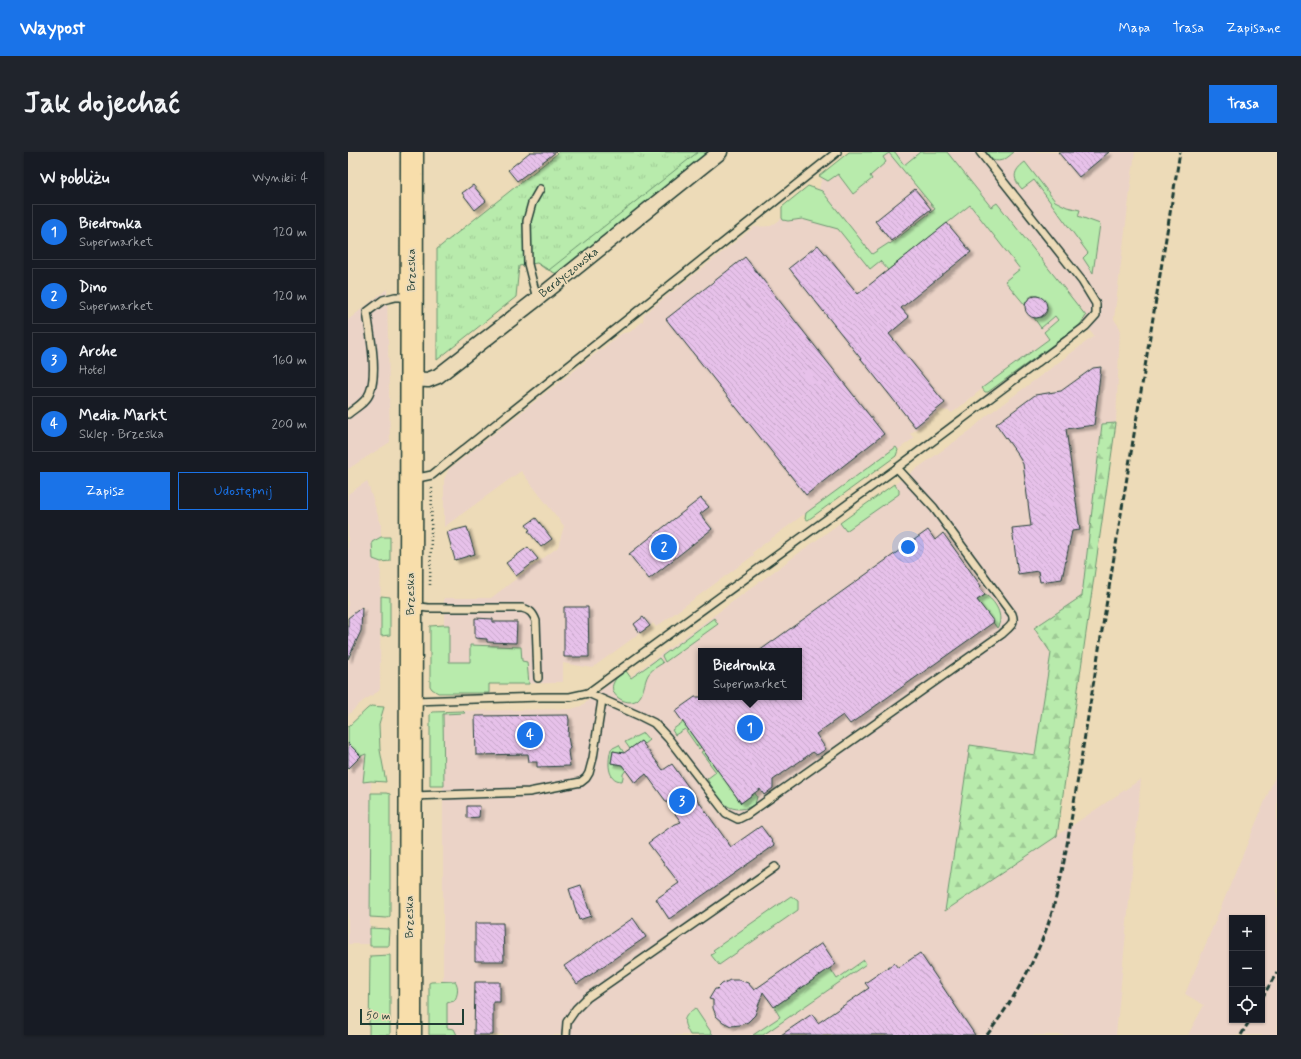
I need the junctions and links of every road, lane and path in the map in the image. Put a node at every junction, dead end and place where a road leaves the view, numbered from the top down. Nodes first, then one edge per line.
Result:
1 (412, 152) edge
2 (720, 152) edge
3 (837, 152) edge
4 (980, 152) edge
5 (540, 189) dead end
6 (412, 297) junction
7 (537, 299) junction
8 (411, 378) junction
9 (348, 414) edge
10 (897, 468) junction
11 (411, 479) junction
12 (411, 606) junction
13 (538, 678) dead end
14 (588, 693) junction
15 (602, 700) junction
16 (410, 701) junction
17 (410, 796) junction
18 (775, 867) dead end
19 (410, 1035) edge
20 (566, 1035) edge

1 - 6 main road, Brzeska
2 - 7 street, Berdyczowska
3 - 11 lane
4 - 10 lane
5 - 7 lane
6 - 8 main road, Brzeska
6 - 9 lane
7 - 8 street, Berdyczowska
8 - 11 main road, Brzeska
10 - 14 lane
10 - 15 lane
11 - 12 main road, Brzeska
12 - 13 lane
12 - 16 main road, Brzeska
14 - 15 lane
14 - 16 lane
15 - 17 lane
16 - 17 main road, Brzeska
17 - 19 main road, Brzeska
18 - 20 lane

